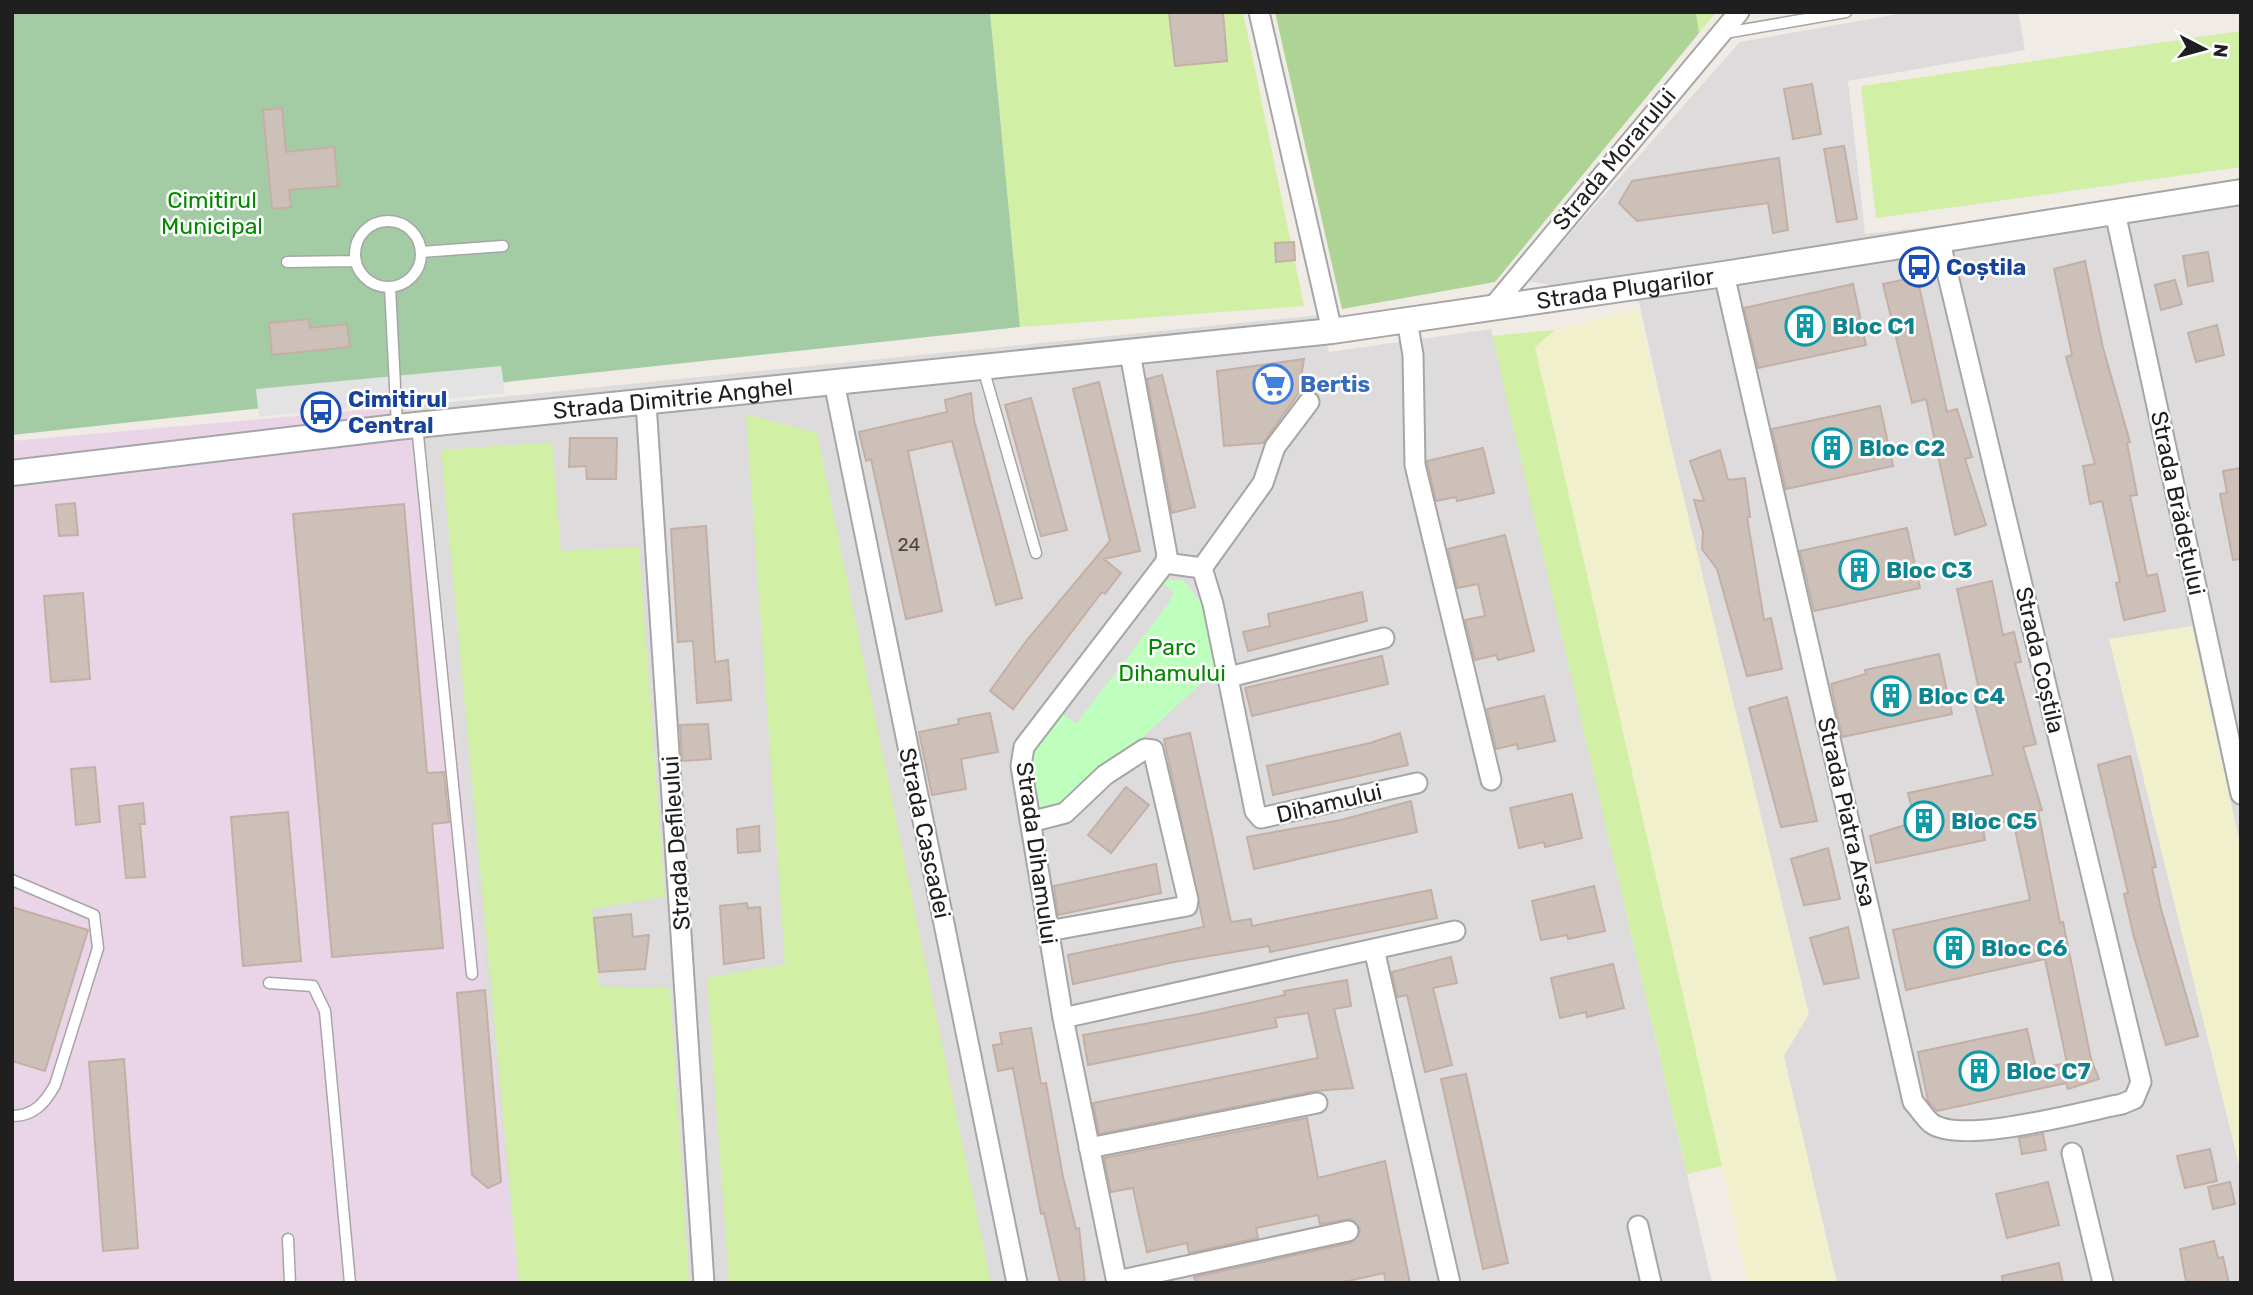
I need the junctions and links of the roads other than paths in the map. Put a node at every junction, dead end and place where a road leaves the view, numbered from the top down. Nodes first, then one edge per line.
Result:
1 (1259, 12) edge
2 (1739, 12) edge
3 (1846, 12) edge
4 (1720, 34) junction
5 (2241, 192) edge
6 (2115, 212) junction
7 (1939, 238) junction
8 (503, 246) dead end
9 (421, 253) junction
10 (356, 261) junction
11 (288, 262) dead end
12 (1724, 274) junction
13 (390, 287) junction
14 (1492, 308) junction
15 (1407, 320) junction
16 (1332, 331) junction
17 (1130, 353) junction
18 (983, 366) junction
19 (834, 382) junction
20 (1309, 402) dead end
21 (646, 404) junction
22 (407, 426) junction
23 (12, 473) edge
24 (1036, 553) dead end
25 (1166, 564) junction
26 (1202, 568) junction
27 (1384, 638) dead end
28 (1228, 677) junction
29 (1491, 780) dead end
30 (1417, 783) dead end
31 (2241, 794) edge
32 (1030, 822) junction
33 (12, 880) edge
34 (1048, 931) junction
35 (1455, 931) dead end
36 (1374, 949) junction
37 (472, 974) dead end
38 (269, 983) dead end
39 (1063, 1018) junction
40 (2141, 1082) joint
41 (1317, 1103) dead end
42 (12, 1115) edge
43 (1089, 1148) junction
44 (2073, 1153) dead end
45 (1638, 1226) dead end
46 (1348, 1231) dead end
47 (288, 1239) dead end
48 (1117, 1282) edge
49 (290, 1283) edge
50 (350, 1283) edge
51 (704, 1283) edge
52 (1017, 1283) edge
53 (1450, 1283) edge
54 (1651, 1283) edge
55 (2103, 1283) edge

1 - 16 street
2 - 4 street, Strada Morarului
3 - 4 lane
4 - 14 street, Strada Morarului
5 - 6 street, Strada Plugarilor
6 - 7 street, Strada Plugarilor
6 - 31 street, Strada Brădețului
7 - 12 street, Strada Plugarilor
7 - 40 street, Strada Coștila
8 - 9 lane
9 - 10 lane
9 - 13 lane
10 - 11 lane
10 - 13 lane
12 - 14 street, Strada Plugarilor
12 - 40 street, Strada Piatra Arsa
13 - 22 lane
14 - 15 street, Strada Plugarilor
15 - 16 street, Strada Plugarilor
15 - 29 street
16 - 17 street, Strada Dimitrie Anghel
17 - 18 street, Strada Dimitrie Anghel
17 - 25 street
18 - 19 street, Strada Dimitrie Anghel
18 - 24 lane
19 - 21 street, Strada Dimitrie Anghel
19 - 52 street, Strada Cascadei
20 - 26 street
21 - 22 street, Strada Dimitrie Anghel
21 - 51 street, Strada Defileului
22 - 23 street, Strada Dimitrie Anghel
22 - 37 lane
25 - 26 street
25 - 32 street, Strada Dihamului
26 - 28 street, Dihamului
27 - 28 street
28 - 30 street, Dihamului
32 - 34 street, Strada Dihamului
32 - 34 street
33 - 42 lane
34 - 39 street, Strada Dihamului
35 - 36 street
36 - 39 street
36 - 53 street
38 - 50 lane
39 - 43 street, Strada Dihamului
41 - 43 street
43 - 48 street, Strada Dihamului
44 - 55 street
45 - 54 street
46 - 48 street
47 - 49 lane

